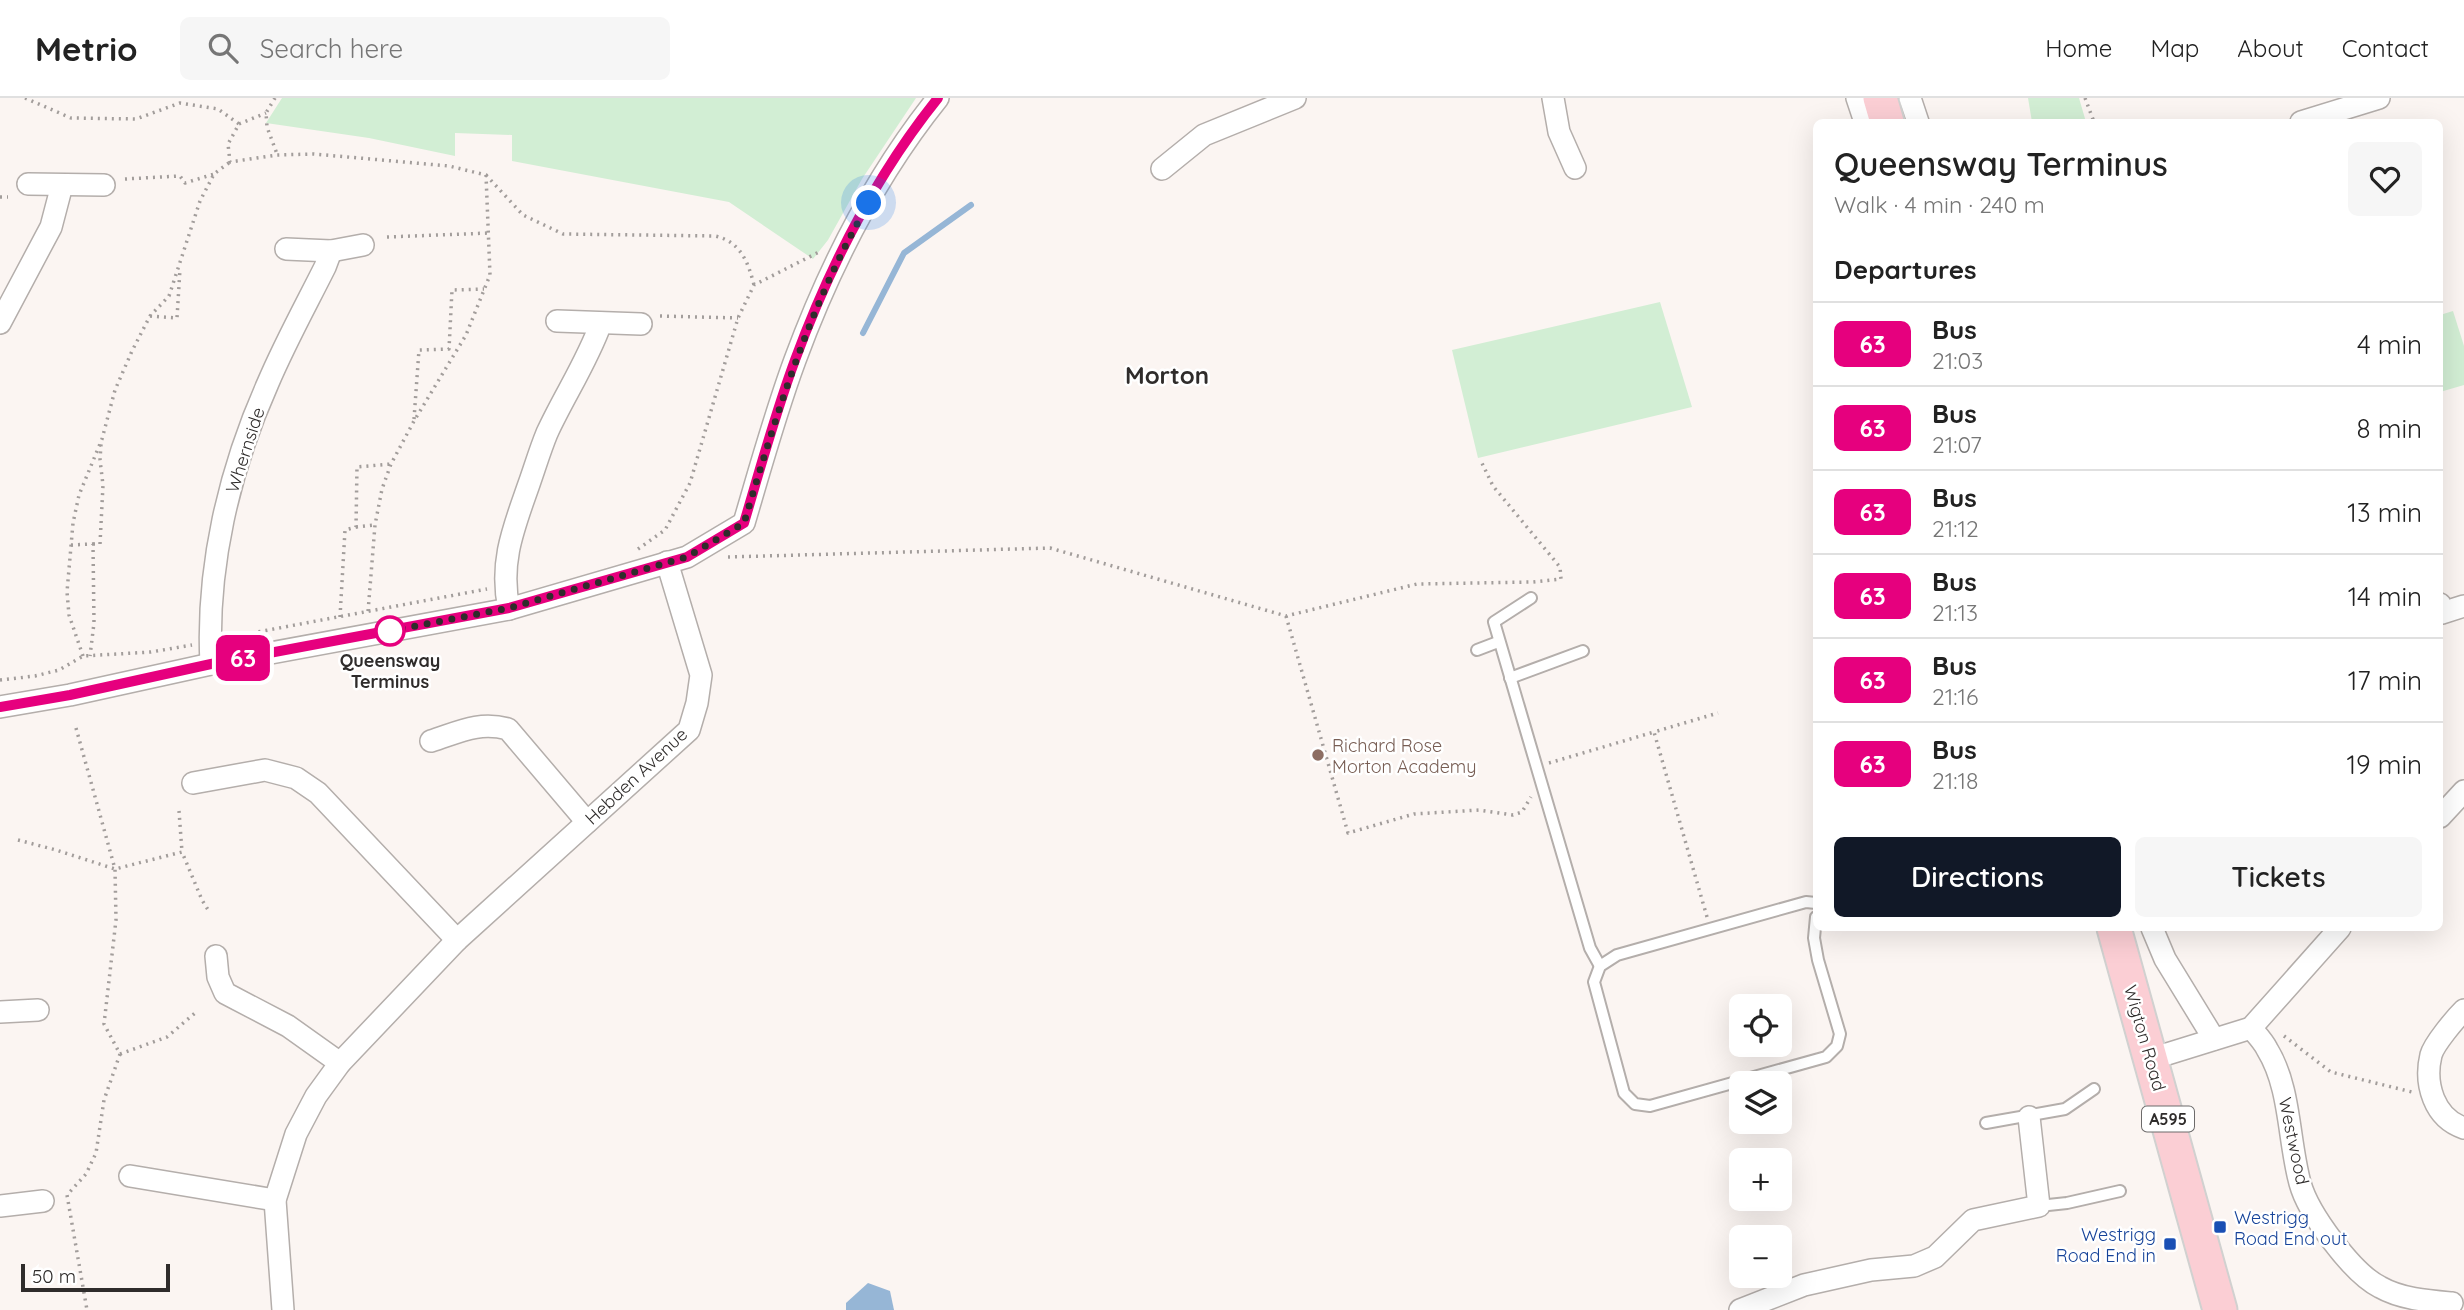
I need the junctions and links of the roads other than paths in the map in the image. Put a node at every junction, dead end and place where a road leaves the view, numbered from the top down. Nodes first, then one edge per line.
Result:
1 (938, 98) edge
2 (1295, 98) edge
3 (1553, 98) edge
4 (1857, 98) edge
5 (1880, 98) edge
6 (1910, 98) edge
7 (2379, 98) edge
8 (1864, 119) edge
9 (1886, 119) edge
10 (1917, 119) edge
11 (2311, 119) edge
12 (1575, 168) dead end
13 (1162, 169) dead end
14 (114, 182) road end
15 (28, 184) dead end
16 (62, 185) junction
17 (363, 245) dead end
18 (286, 249) dead end
19 (331, 251) junction
20 (648, 320) road end
21 (557, 321) dead end
22 (0, 323) edge
23 (601, 323) junction
24 (667, 562) junction
25 (1531, 597) dead end
26 (2464, 606) edge
27 (509, 608) junction
28 (2443, 613) edge
29 (1498, 642) junction
30 (1477, 650) dead end
31 (1583, 651) dead end
32 (211, 664) junction
33 (1510, 677) junction
34 (0, 707) edge
35 (431, 741) dead end
36 (193, 783) dead end
37 (2464, 791) edge
38 (2443, 814) edge
39 (587, 822) junction
40 (1813, 903) edge
41 (1815, 931) edge
42 (2115, 931) edge
43 (2153, 931) edge
44 (2337, 931) edge
45 (457, 940) junction
46 (216, 956) dead end
47 (1600, 966) junction
48 (38, 1010) dead end
49 (2464, 1010) edge
50 (0, 1012) edge
51 (2255, 1023) junction
52 (2214, 1039) junction
53 (2151, 1059) junction
54 (340, 1063) junction
55 (2094, 1089) dead end
56 (2029, 1117) junction
57 (1986, 1124) dead end
58 (2464, 1128) edge
59 (130, 1176) dead end
60 (2120, 1191) dead end
61 (275, 1200) junction
62 (43, 1201) dead end
63 (0, 1206) edge
64 (2039, 1206) junction
65 (2452, 1303) dead end
66 (283, 1310) edge
67 (1740, 1310) edge
68 (2220, 1310) edge

1 - 24 street
2 - 13 street
3 - 12 street
4 - 8 street
5 - 9 main road
6 - 10 street
7 - 11 street
14 - 16 street
15 - 16 street
16 - 22 street
17 - 19 street
18 - 19 street
19 - 32 street, Whernside
20 - 23 street
21 - 23 street
23 - 27 street
24 - 27 street
24 - 39 street, Hebden Avenue
25 - 29 lane
26 - 28 street
27 - 32 street
29 - 30 lane
29 - 33 lane
31 - 33 lane
32 - 34 street
33 - 47 lane
35 - 39 street
36 - 45 street
37 - 38 street
39 - 45 street, Hebden Avenue
40 - 47 lane
41 - 47 lane
42 - 53 main road, Wigton Road / A595
43 - 52 street
44 - 51 street
45 - 54 street, Hebden Avenue
46 - 54 street
48 - 50 street
49 - 58 street
51 - 52 street
51 - 65 street, Westwood
52 - 53 street
53 - 68 main road, Wigton Road / A595
54 - 61 street, Hebden Avenue
55 - 56 lane
56 - 57 lane
56 - 64 street
59 - 61 street
60 - 64 lane
61 - 66 street, Hebden Avenue
62 - 63 street
64 - 67 street

